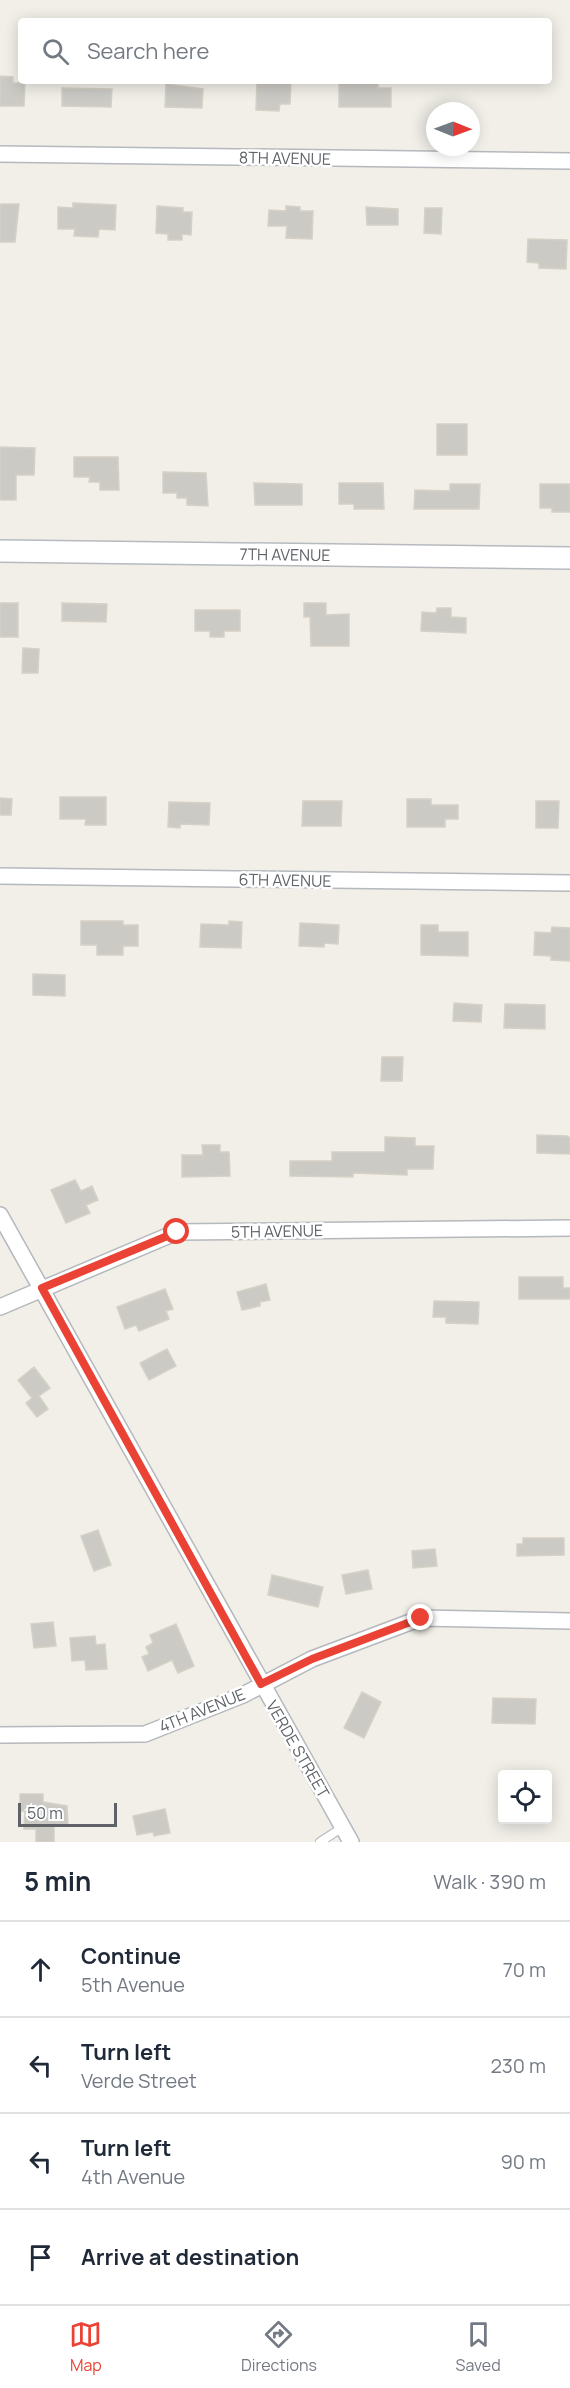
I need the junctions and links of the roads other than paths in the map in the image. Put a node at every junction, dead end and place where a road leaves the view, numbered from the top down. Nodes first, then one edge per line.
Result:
1 (0, 154) edge
2 (570, 161) edge
3 (0, 551) edge
4 (570, 558) edge
5 (0, 876) edge
6 (570, 883) edge
7 (0, 1215) edge
8 (570, 1227) edge
9 (42, 1288) junction
10 (0, 1307) edge
11 (570, 1621) edge
12 (261, 1684) junction
13 (0, 1735) edge
14 (343, 1827) junction
15 (324, 1841) edge
16 (351, 1842) edge

1 - 2 street, 8TH AVENUE
3 - 4 street, 7TH AVENUE
5 - 6 street, 6TH AVENUE
7 - 9 street, VERDE STREET
8 - 9 street, 5TH AVENUE
9 - 10 street, 5TH AVENUE
9 - 12 street, VERDE STREET
11 - 12 street, 4TH AVENUE
12 - 13 street, 4TH AVENUE
12 - 14 street, VERDE STREET
14 - 15 lane
14 - 16 street, VERDE STREET

